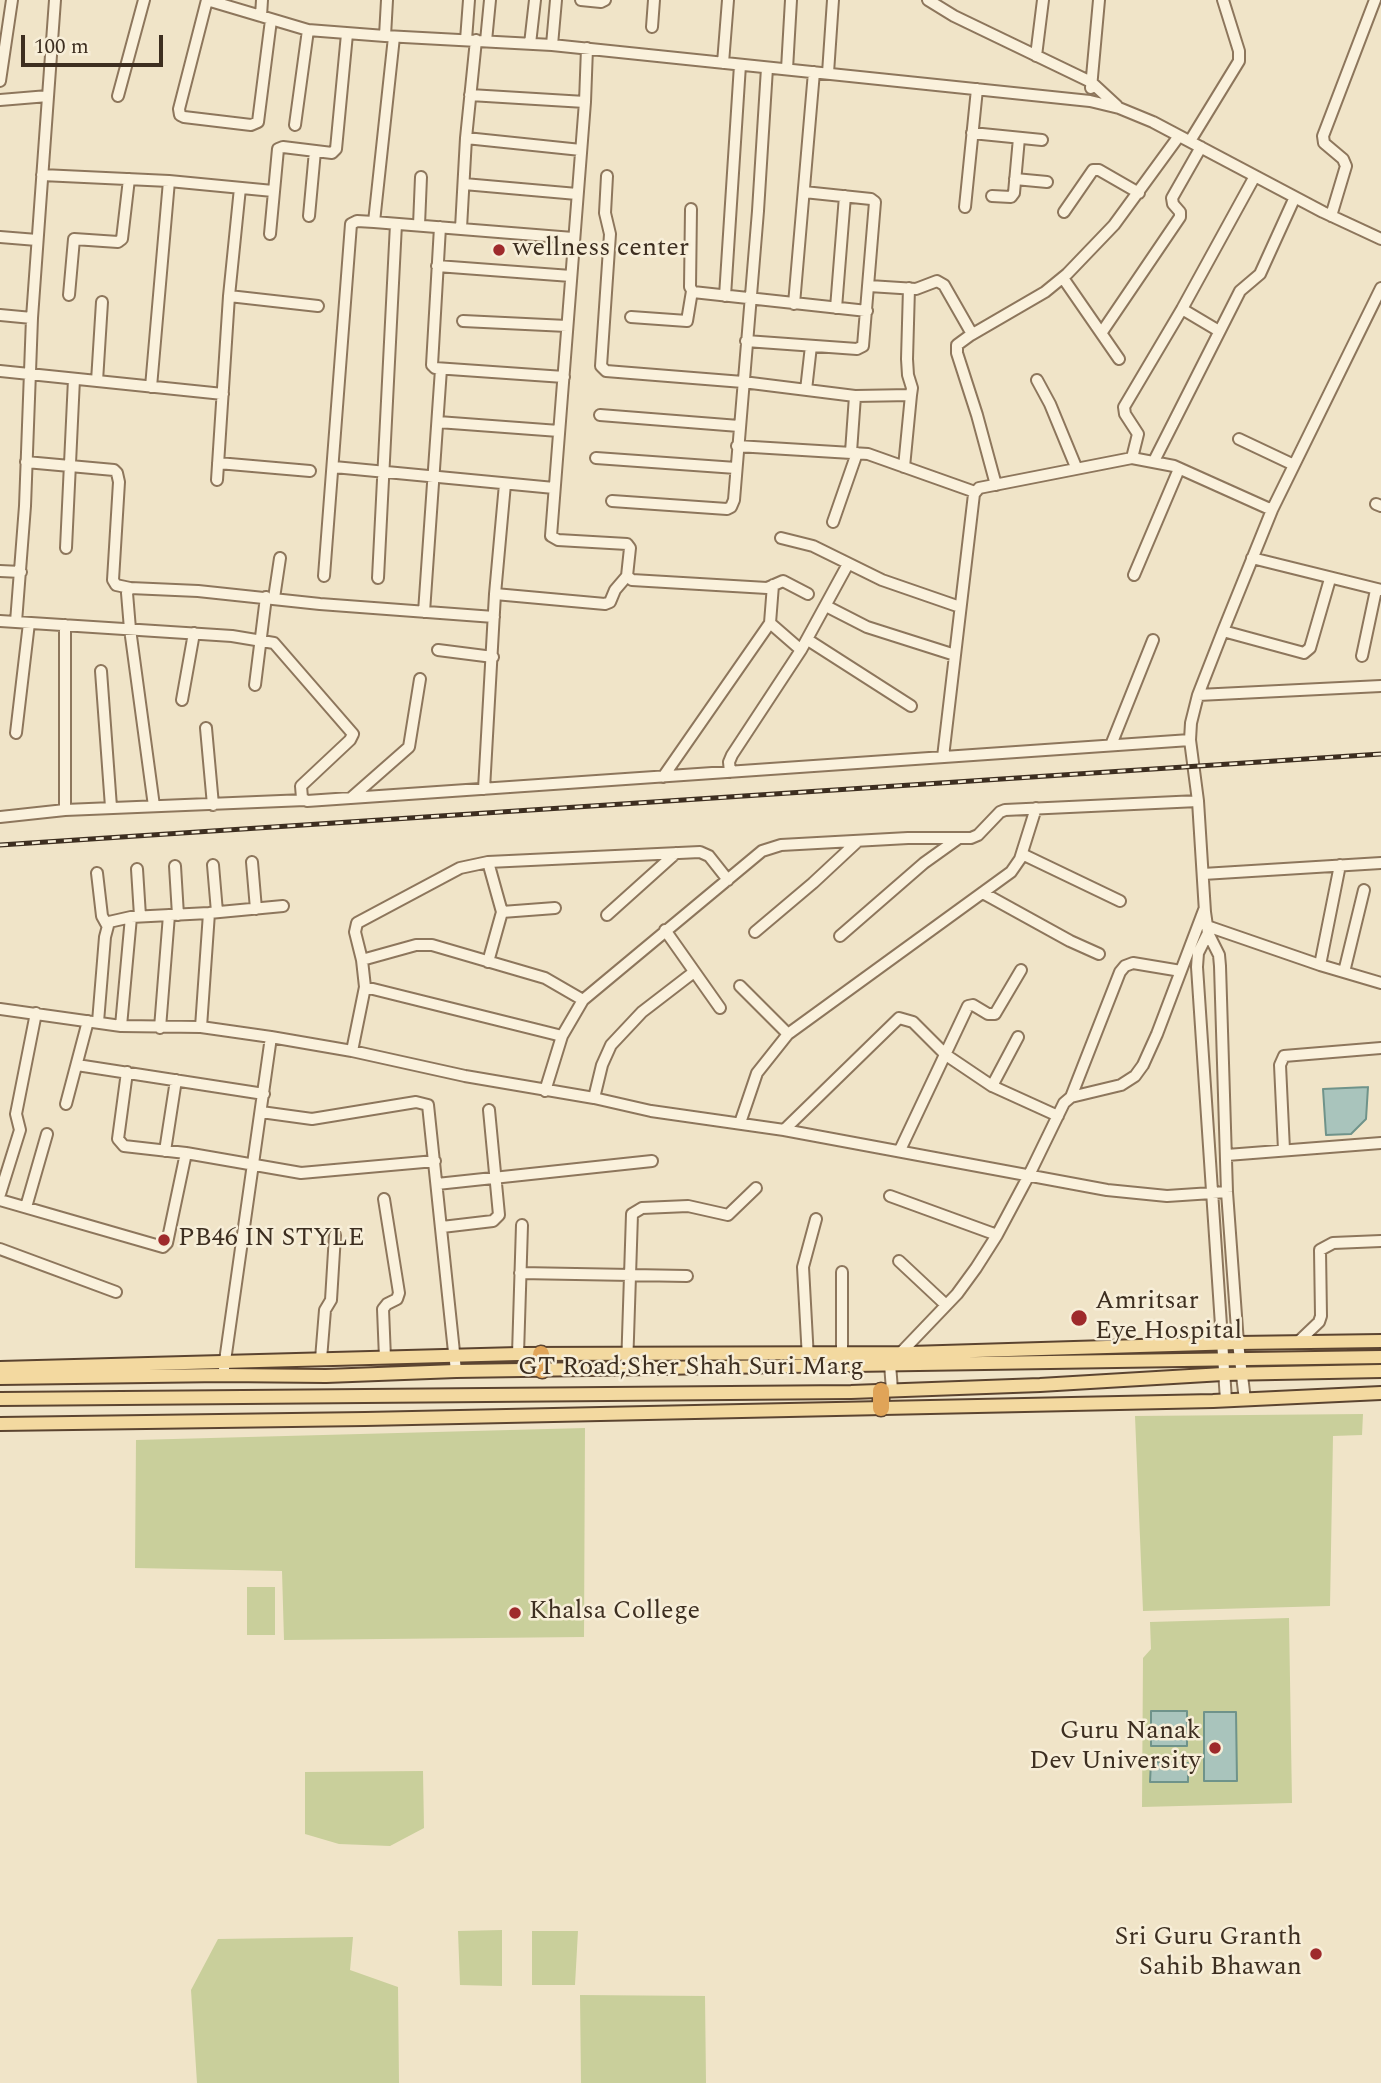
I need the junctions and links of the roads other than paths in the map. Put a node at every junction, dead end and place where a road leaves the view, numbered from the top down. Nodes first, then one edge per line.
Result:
1 (12, 0) edge
2 (55, 0) edge
3 (144, 0) edge
4 (207, 0) edge
5 (262, 0) edge
6 (387, 0) edge
7 (469, 0) edge
8 (490, 0) edge
9 (535, 0) edge
10 (556, 0) edge
11 (581, 0) edge
12 (605, 0) edge
13 (654, 0) edge
14 (728, 0) edge
15 (792, 0) edge
16 (833, 0) edge
17 (928, 0) edge
18 (1042, 0) edge
19 (1099, 0) edge
20 (1223, 0) edge
21 (1375, 0) edge
22 (266, 18) junction
23 (652, 27) dead end
24 (308, 30) junction
25 (347, 34) junction
26 (389, 36) junction
27 (476, 41) junction
28 (530, 44) junction
29 (552, 45) junction
30 (587, 48) junction
31 (1036, 56) junction
32 (723, 64) junction
33 (740, 65) junction
34 (767, 68) junction
35 (787, 69) junction
36 (814, 72) junction
37 (828, 74) junction
38 (0, 81) edge
39 (1091, 82) junction
40 (977, 89) junction
41 (470, 95) junction
42 (48, 96) junction
43 (118, 96) dead end
44 (0, 100) edge
45 (1090, 101) junction
46 (586, 102) junction
47 (1119, 108) junction
48 (295, 125) dead end
49 (972, 133) junction
50 (1179, 136) junction
51 (466, 138) junction
52 (1019, 138) junction
53 (1042, 140) dead end
54 (1190, 141) junction
55 (1201, 147) junction
56 (581, 150) junction
57 (315, 151) junction
58 (42, 175) junction
59 (607, 176) dead end
60 (1255, 176) junction
61 (421, 177) dead end
62 (129, 179) junction
63 (1015, 179) junction
64 (169, 181) junction
65 (1047, 182) dead end
66 (464, 184) junction
67 (240, 188) junction
68 (273, 191) junction
69 (804, 192) junction
70 (1139, 193) junction
71 (577, 194) junction
72 (845, 196) junction
73 (992, 196) dead end
74 (1295, 197) junction
75 (965, 207) dead end
76 (691, 209) dead end
77 (1064, 212) dead end
78 (309, 216) dead end
79 (1331, 216) junction
80 (374, 222) junction
81 (396, 224) junction
82 (419, 225) junction
83 (440, 227) junction
84 (461, 228) junction
85 (270, 234) dead end
86 (0, 237) edge
87 (573, 238) junction
88 (1381, 239) edge
89 (37, 240) junction
90 (437, 266) junction
91 (571, 276) junction
92 (1063, 278) junction
93 (869, 286) junction
94 (909, 288) junction
95 (1381, 288) edge
96 (692, 291) junction
97 (69, 295) dead end
98 (229, 296) junction
99 (725, 296) junction
100 (750, 299) junction
101 (102, 302) dead end
102 (794, 304) junction
103 (318, 306) dead end
104 (836, 308) junction
105 (1182, 309) junction
106 (867, 312) junction
107 (0, 315) edge
108 (631, 317) dead end
109 (32, 318) junction
110 (463, 321) dead end
111 (567, 326) junction
112 (1219, 331) junction
113 (1102, 332) junction
114 (971, 335) junction
115 (746, 341) junction
116 (811, 346) junction
117 (1119, 359) dead end
118 (441, 369) junction
119 (0, 371) edge
120 (29, 373) junction
121 (564, 377) junction
122 (74, 379) junction
123 (1037, 380) dead end
124 (97, 381) junction
125 (743, 382) junction
126 (152, 387) junction
127 (806, 390) junction
128 (223, 394) junction
129 (911, 395) junction
130 (855, 396) junction
131 (600, 415) dead end
132 (438, 422) junction
133 (739, 426) junction
134 (559, 431) junction
135 (1239, 439) dead end
136 (737, 446) junction
137 (854, 453) junction
138 (596, 458) dead end
139 (1132, 458) junction
140 (1154, 461) junction
141 (26, 462) junction
142 (218, 463) junction
143 (69, 465) junction
144 (1294, 465) junction
145 (334, 467) junction
146 (904, 467) junction
147 (1076, 467) junction
148 (736, 468) junction
149 (1179, 468) junction
150 (310, 471) dead end
151 (384, 473) junction
152 (435, 478) junction
153 (217, 480) dead end
154 (505, 484) junction
155 (996, 485) junction
156 (554, 488) junction
157 (975, 492) junction
158 (612, 501) dead end
159 (1272, 510) junction
160 (833, 522) dead end
161 (780, 538) dead end
162 (66, 548) dead end
163 (280, 558) dead end
164 (1252, 558) junction
165 (848, 564) junction
166 (0, 571) edge
167 (21, 572) junction
168 (1134, 575) dead end
169 (324, 576) dead end
170 (627, 576) junction
171 (378, 578) dead end
172 (1330, 579) junction
173 (773, 585) junction
174 (130, 588) junction
175 (1379, 590) edge
176 (495, 594) junction
177 (808, 594) dead end
178 (270, 598) junction
179 (826, 606) junction
180 (960, 607) junction
181 (424, 612) junction
182 (494, 617) junction
183 (0, 621) edge
184 (16, 622) junction
185 (29, 623) junction
186 (770, 623) junction
187 (65, 625) junction
188 (130, 629) junction
189 (1223, 631) junction
190 (194, 633) junction
191 (808, 639) junction
192 (261, 640) junction
193 (1153, 640) dead end
194 (438, 650) dead end
195 (801, 650) junction
196 (955, 654) junction
197 (1362, 656) dead end
198 (493, 657) junction
199 (101, 671) dead end
200 (420, 679) dead end
201 (255, 685) dead end
202 (1381, 686) edge
203 (1198, 695) junction
204 (182, 700) dead end
205 (911, 706) dead end
206 (206, 728) dead end
207 (16, 733) dead end
208 (1190, 740) junction
209 (1111, 745) junction
210 (943, 757) junction
211 (730, 772) junction
212 (663, 776) junction
213 (484, 789) junction
214 (351, 798) junction
215 (304, 800) junction
216 (1198, 801) junction
217 (213, 804) junction
218 (153, 806) junction
219 (111, 807) junction
220 (1036, 808) junction
221 (65, 810) junction
222 (0, 817) edge
223 (959, 838) junction
224 (857, 842) junction
225 (676, 853) junction
226 (1022, 855) junction
227 (252, 862) dead end
228 (488, 862) junction
229 (1381, 863) edge
230 (213, 865) dead end
231 (1340, 865) junction
232 (175, 866) dead end
233 (137, 869) dead end
234 (97, 873) dead end
235 (1203, 874) junction
236 (729, 880) junction
237 (1364, 890) dead end
238 (983, 893) junction
239 (1120, 901) dead end
240 (283, 906) dead end
241 (1205, 907) junction
242 (555, 908) dead end
243 (256, 909) junction
244 (502, 912) junction
245 (213, 913) junction
246 (174, 915) junction
247 (607, 915) dead end
248 (136, 916) junction
249 (107, 925) junction
250 (1207, 929) junction
251 (665, 930) junction
252 (755, 932) dead end
253 (839, 936) dead end
254 (1099, 954) dead end
255 (362, 960) junction
256 (488, 962) junction
257 (1320, 965) junction
258 (1021, 970) dead end
259 (1181, 971) junction
260 (694, 972) junction
261 (1344, 972) junction
262 (1381, 983) edge
263 (365, 986) junction
264 (740, 986) dead end
265 (583, 1000) junction
266 (720, 1008) dead end
267 (0, 1009) edge
268 (36, 1013) junction
269 (93, 1022) junction
270 (121, 1026) junction
271 (201, 1027) junction
272 (160, 1028) junction
273 (788, 1034) junction
274 (271, 1037) junction
275 (562, 1037) junction
276 (1018, 1037) dead end
277 (1381, 1048) edge
278 (352, 1051) junction
279 (946, 1055) junction
280 (77, 1065) junction
281 (127, 1072) junction
282 (176, 1080) junction
283 (992, 1086) junction
284 (545, 1091) junction
285 (264, 1094) junction
286 (1071, 1097) junction
287 (594, 1098) junction
288 (66, 1104) dead end
289 (489, 1111) dead end
290 (261, 1112) junction
291 (1058, 1116) junction
292 (740, 1123) junction
293 (784, 1129) junction
294 (47, 1134) dead end
295 (1381, 1143) edge
296 (900, 1150) junction
297 (1284, 1150) junction
298 (165, 1151) junction
299 (186, 1153) junction
300 (1227, 1154) junction
301 (435, 1161) junction
302 (652, 1161) dead end
303 (253, 1164) junction
304 (1029, 1175) junction
305 (496, 1177) junction
306 (437, 1184) junction
307 (755, 1188) dead end
308 (1227, 1192) junction
309 (0, 1194) edge
310 (1212, 1195) junction
311 (890, 1196) dead end
312 (384, 1199) dead end
313 (0, 1200) edge
314 (26, 1207) junction
315 (816, 1219) dead end
316 (522, 1225) dead end
317 (442, 1227) junction
318 (335, 1235) dead end
319 (997, 1236) junction
320 (1381, 1241) edge
321 (0, 1249) edge
322 (899, 1261) dead end
323 (842, 1272) dead end
324 (520, 1273) junction
325 (630, 1275) junction
326 (687, 1276) dead end
327 (116, 1292) dead end
328 (946, 1305) junction
329 (1381, 1341) edge
330 (1298, 1342) junction
331 (1238, 1343) junction
332 (1221, 1344) junction
333 (842, 1352) junction
334 (627, 1353) junction
335 (900, 1353) junction
336 (518, 1354) junction
337 (454, 1356) junction
338 (1381, 1357) edge
339 (385, 1358) junction
340 (321, 1359) junction
341 (808, 1359) junction
342 (1241, 1359) junction
343 (1222, 1360) junction
344 (542, 1362) junction
345 (890, 1364) junction
346 (0, 1368) edge
347 (224, 1368) junction
348 (627, 1368) junction
349 (456, 1371) junction
350 (1381, 1371) edge
351 (1223, 1374) junction
352 (1242, 1374) junction
353 (0, 1378) edge
354 (887, 1391) junction
355 (1381, 1393) edge
356 (0, 1399) edge
357 (1245, 1399) junction
358 (1226, 1400) junction
359 (881, 1408) junction
360 (0, 1424) edge

1 - 38 street
2 - 42 street
3 - 43 street
4 - 22 street
4 - 22 street
5 - 22 street
6 - 26 street
7 - 27 street
8 - 27 street
9 - 28 street
10 - 29 street
11 - 12 street
13 - 23 street
14 - 32 street
15 - 35 street
16 - 37 street
17 - 31 street
18 - 31 street
19 - 39 street
20 - 54 street
21 - 79 street
22 - 24 street
24 - 25 street
24 - 48 street
25 - 26 street
25 - 57 street
26 - 27 street
26 - 80 street
27 - 28 street
27 - 41 street
28 - 29 street
29 - 30 street
30 - 32 street
30 - 46 street
31 - 39 street
32 - 33 street
33 - 34 street
33 - 99 street
34 - 35 street
34 - 100 street
35 - 36 street
36 - 37 street
36 - 69 street
37 - 40 street
39 - 45 street
39 - 47 street
40 - 45 street
40 - 49 street
41 - 46 street
41 - 51 street
42 - 44 street
42 - 58 street
45 - 47 street
46 - 56 street
47 - 50 street
49 - 52 street
49 - 75 street
50 - 54 street
50 - 70 street
51 - 56 street
51 - 66 street
52 - 53 street
52 - 63 street
54 - 55 street
55 - 60 street
55 - 113 street
56 - 71 street
57 - 68 street
57 - 78 street
58 - 62 street
58 - 89 street
59 - 125 street
60 - 74 street
60 - 105 street
61 - 82 street
62 - 64 street
62 - 97 street
63 - 65 street
63 - 73 street
64 - 67 street
64 - 126 street
66 - 71 street
66 - 84 street
67 - 68 street
67 - 98 street
68 - 85 street
69 - 72 street
69 - 102 street
70 - 77 street
70 - 92 street
71 - 87 street
72 - 93 street
72 - 104 street
74 - 79 street
74 - 112 street
76 - 96 street
79 - 88 street
80 - 81 street
80 - 145 street
81 - 82 street
81 - 151 street
82 - 83 street
83 - 84 street
83 - 90 street
84 - 87 street
86 - 89 street
87 - 91 street
89 - 109 street
90 - 91 street
90 - 118 street
91 - 111 street
92 - 113 street
92 - 114 street
93 - 94 street
93 - 106 street
94 - 114 street
94 - 129 street
95 - 144 street
96 - 99 street
96 - 108 street
98 - 103 street
98 - 128 street
99 - 100 street
100 - 102 street
100 - 115 street
101 - 124 street
102 - 104 street
104 - 106 street
105 - 112 street
105 - 139 street
106 - 116 street
107 - 109 street
109 - 120 street
110 - 111 street
111 - 121 street
112 - 140 street
113 - 117 street
114 - 155 street
115 - 116 street
115 - 125 street
116 - 127 street
118 - 121 street
118 - 132 street
119 - 120 street
120 - 122 street
120 - 141 street
121 - 134 street
122 - 124 street
122 - 143 street
123 - 147 street
124 - 126 street
125 - 127 street
125 - 133 street
126 - 128 street
127 - 130 street
128 - 142 street
129 - 130 street
129 - 146 street
130 - 137 street
131 - 133 street
132 - 134 street
132 - 152 street
133 - 136 street
134 - 156 street
135 - 144 street
136 - 137 street
136 - 148 street
137 - 146 street
137 - 160 street
138 - 148 street
139 - 140 street
139 - 147 street
140 - 149 street
141 - 143 street
141 - 167 street
142 - 150 street
142 - 153 street
143 - 162 street
143 - 174 street
144 - 159 street
145 - 151 street
145 - 169 street
146 - 157 street
147 - 155 street
148 - 158 street
149 - 159 street
149 - 168 street
151 - 152 street
151 - 171 street
152 - 154 street
152 - 181 street
154 - 156 street
154 - 176 street
155 - 157 street
156 - 170 street
157 - 180 street
159 - 164 street
161 - 165 street
163 - 178 street
164 - 172 street
164 - 189 street
165 - 179 street
165 - 180 street
166 - 167 street
167 - 184 street
170 - 173 street
170 - 176 street
172 - 175 street
172 - 189 street
173 - 177 street
173 - 186 street
174 - 178 street
174 - 188 street
175 - 197 street
176 - 182 street
178 - 181 street
178 - 192 street
179 - 191 street
179 - 196 street
180 - 196 street
181 - 182 street
182 - 198 street
183 - 184 street
184 - 185 street
185 - 187 street
185 - 207 street
186 - 195 street
186 - 212 street
187 - 188 street
187 - 221 street
188 - 190 street
188 - 218 street
189 - 203 street
190 - 192 street
190 - 204 street
191 - 195 street
191 - 205 street
192 - 201 street
192 - 215 street
193 - 209 street
194 - 198 street
195 - 211 street
196 - 210 street
198 - 213 street
199 - 219 street
200 - 214 street
202 - 203 street
203 - 208 street
206 - 217 street
208 - 209 street
208 - 216 street
209 - 210 street
210 - 211 street
211 - 212 street
212 - 213 street
213 - 214 street
214 - 215 street
215 - 217 street
216 - 220 street
216 - 235 street
217 - 218 street
218 - 219 street
219 - 221 street
220 - 223 street
220 - 226 street
221 - 222 street
223 - 224 street
223 - 253 street
224 - 236 street
224 - 252 street
225 - 228 street
225 - 236 street
225 - 247 street
226 - 238 street
226 - 239 street
227 - 243 street
228 - 244 street
228 - 255 street
229 - 231 street
230 - 245 street
231 - 235 street
231 - 257 street
232 - 246 street
233 - 248 street
234 - 249 street
235 - 241 street
236 - 251 street
237 - 261 street
238 - 254 street
238 - 273 street
240 - 243 street
241 - 250 street
241 - 259 street
242 - 244 street
243 - 245 street
244 - 256 street
245 - 246 street
245 - 271 street
246 - 248 street
246 - 272 street
248 - 249 street
248 - 270 street
249 - 269 street
250 - 257 street
250 - 300 street
250 - 310 street
251 - 260 street
251 - 265 street
255 - 256 street
255 - 263 street
256 - 265 street
257 - 261 street
258 - 279 street
259 - 286 street
259 - 286 street
260 - 266 street
260 - 287 street
261 - 262 street
263 - 275 street
263 - 278 street
264 - 273 street
265 - 275 street
267 - 268 street
268 - 269 street
268 - 309 street
269 - 270 street
269 - 280 street
270 - 272 street
271 - 272 street
271 - 274 street
273 - 292 street
274 - 278 street
274 - 285 street
275 - 284 street
276 - 283 street
277 - 297 street
278 - 284 street
279 - 283 street
279 - 293 street
279 - 296 street
280 - 281 street
280 - 288 street
281 - 282 street
281 - 298 street
282 - 285 street
282 - 298 street
283 - 291 street
284 - 287 street
285 - 290 street
286 - 291 street
287 - 292 street
289 - 305 street
290 - 301 street
290 - 303 street
291 - 304 street
292 - 293 street
293 - 296 street
294 - 314 street
295 - 297 street
296 - 304 street
297 - 300 street
298 - 299 street
299 - 303 street
299 - 314 street
300 - 308 street
301 - 303 street
301 - 306 street
302 - 305 street
303 - 347 street
304 - 310 street
304 - 319 street
305 - 306 street
305 - 317 street
306 - 317 street
307 - 325 street
308 - 310 street
308 - 331 street
310 - 332 street
311 - 319 street
312 - 339 street
313 - 314 street
315 - 341 street
316 - 324 street
317 - 337 street
318 - 340 street
319 - 328 street
320 - 330 street
321 - 327 street
322 - 328 street
323 - 333 street
324 - 325 street
324 - 336 street
325 - 326 street
325 - 334 street
328 - 335 street
329 - 330 main road
330 - 331 main road
331 - 332 main road
331 - 342 street
332 - 335 main road
332 - 343 street
333 - 335 main road
333 - 341 main road
334 - 341 main road
334 - 344 main road
334 - 348 street
335 - 345 street
336 - 337 main road
336 - 344 main road
337 - 339 main road
337 - 349 street
338 - 342 main road, GT Road;Sher Shah Suri Marg
339 - 340 main road
340 - 347 main road
341 - 345 main road, GT Road;Sher Shah Suri Marg
341 - 348 main road, GT Road;Sher Shah Suri Marg
342 - 343 main road, GT Road;Sher Shah Suri Marg
342 - 352 street
343 - 345 main road, GT Road;Sher Shah Suri Marg
343 - 351 street
344 - 348 main road, GT Road;Sher Shah Suri Marg
344 - 349 main road, GT Road;Sher Shah Suri Marg
345 - 354 street
346 - 347 main road
347 - 349 main road, GT Road;Sher Shah Suri Marg
347 - 353 main road, GT Road;Sher Shah Suri Marg
350 - 352 main road, GT Road;Sher Shah Suri Marg
351 - 352 main road, GT Road;Sher Shah Suri Marg
351 - 354 main road, GT Road;Sher Shah Suri Marg
351 - 358 street
352 - 357 street
354 - 356 main road, GT Road;Sher Shah Suri Marg
354 - 359 highway
355 - 357 main road
357 - 358 main road
358 - 359 main road
359 - 360 main road

